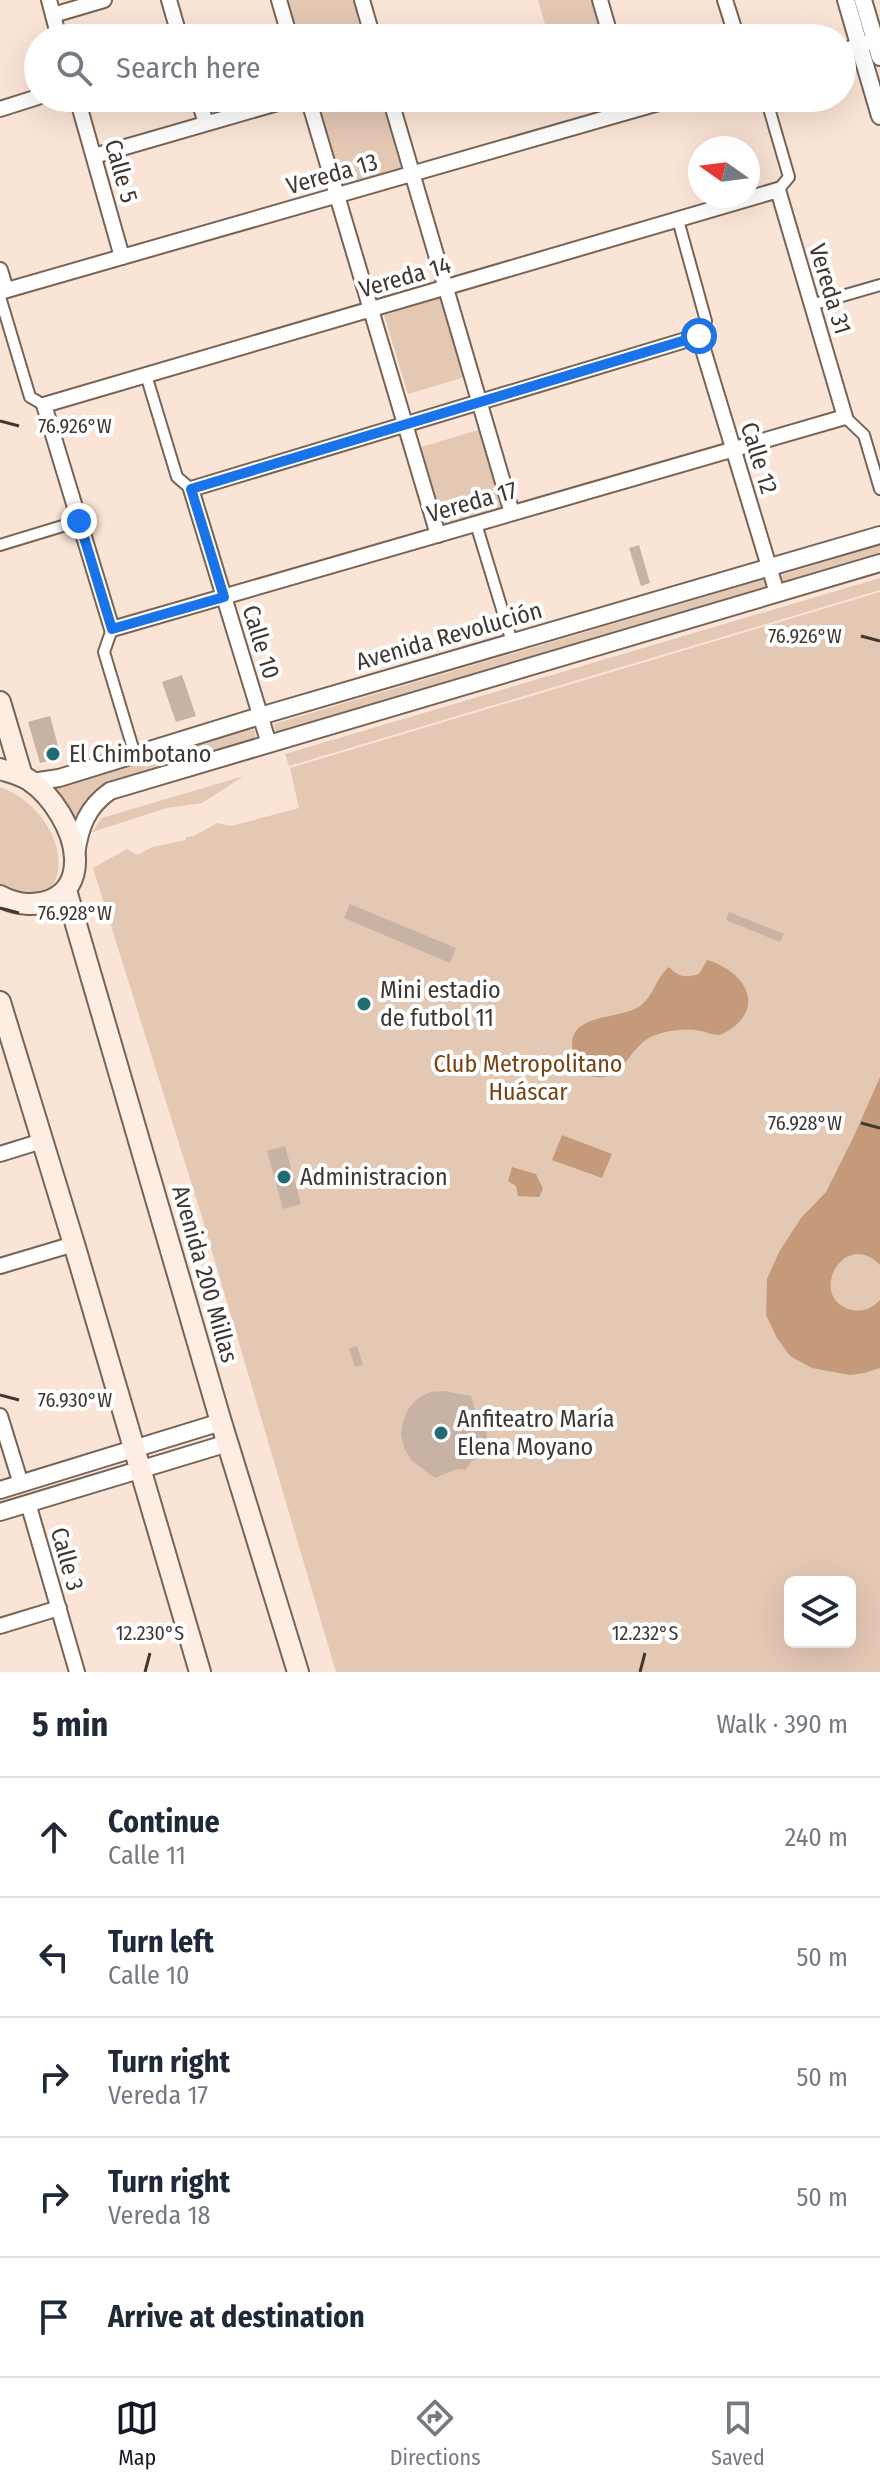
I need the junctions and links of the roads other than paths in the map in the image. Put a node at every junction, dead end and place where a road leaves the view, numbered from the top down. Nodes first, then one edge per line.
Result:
1 (104, 0) edge
2 (169, 0) edge
3 (279, 0) edge
4 (600, 0) edge
5 (725, 0) edge
6 (846, 0) edge
7 (863, 0) edge
8 (364, 1) edge
9 (51, 7) edge
10 (176, 24) edge
11 (286, 24) edge
12 (370, 24) edge
13 (607, 24) edge
14 (733, 24) edge
15 (874, 46) edge
16 (24, 101) edge
17 (0, 109) edge
18 (81, 112) edge
19 (202, 112) edge
20 (245, 112) edge
21 (312, 112) edge
22 (394, 112) edge
23 (605, 112) edge
24 (770, 112) edge
25 (880, 116) edge
26 (206, 123) junction
27 (94, 156) junction
28 (412, 174) junction
29 (778, 190) junction
30 (337, 195) junction
31 (678, 220) junction
32 (122, 257) junction
33 (0, 270) edge
34 (880, 285) edge
35 (446, 288) junction
36 (2, 293) edge
37 (811, 305) junction
38 (371, 309) junction
39 (699, 336) junction
40 (146, 375) junction
41 (479, 402) junction
42 (44, 405) junction
43 (845, 417) junction
44 (405, 425) junction
45 (733, 449) junction
46 (191, 489) junction
47 (880, 489) edge
48 (512, 513) junction
49 (79, 521) junction
50 (476, 524) junction
51 (438, 535) junction
52 (880, 535) edge
53 (0, 545) edge
54 (880, 563) edge
55 (769, 567) junction
56 (777, 593) junction
57 (224, 597) junction
58 (112, 629) junction
59 (512, 642) junction
60 (0, 702) edge
61 (260, 716) junction
62 (269, 744) junction
63 (135, 755) junction
64 (0, 769) edge
65 (27, 779) junction
66 (75, 859) junction
67 (66, 890) junction
68 (0, 896) edge
69 (0, 1002) edge
70 (5, 1042) edge
71 (42, 1141) junction
72 (0, 1154) edge
73 (74, 1244) junction
74 (0, 1266) edge
75 (0, 1416) edge
76 (221, 1422) junction
77 (228, 1443) junction
78 (133, 1449) junction
79 (140, 1469) junction
80 (21, 1484) junction
81 (0, 1490) edge
82 (28, 1503) junction
83 (0, 1512) edge
84 (59, 1608) junction
85 (0, 1626) edge
86 (77, 1672) edge
87 (200, 1672) edge
88 (298, 1672) edge

1 - 9 street
2 - 10 street
3 - 11 street
4 - 13 street
5 - 14 street
6 - 15 street
7 - 15 street
8 - 12 street
15 - 25 street
16 - 17 street
18 - 27 street, Calle 5
19 - 26 street
20 - 26 street
21 - 30 street
22 - 28 street
23 - 28 street, Vereda 13
24 - 29 street, Vereda 31
26 - 27 street
27 - 32 street, Calle 5
28 - 30 street, Vereda 13
28 - 35 street
29 - 31 street, Vereda 14
29 - 37 street, Vereda 31
30 - 32 street, Vereda 13
30 - 38 street
31 - 35 street, Vereda 14
31 - 39 street
32 - 36 street, Vereda 13
33 - 36 street
34 - 37 street
35 - 38 street, Vereda 14
35 - 41 street
36 - 42 street
37 - 43 street, Vereda 31
38 - 40 street, Vereda 14
38 - 44 street
39 - 41 street
39 - 45 street, Calle 12
40 - 42 street, Vereda 14
40 - 46 street, Calle 10
41 - 44 street
41 - 48 street
42 - 49 street
43 - 45 street, Vereda 17
43 - 47 street, Vereda 31
44 - 46 street
44 - 51 street
45 - 48 street, Vereda 17
45 - 55 street, Calle 12
46 - 57 street, Calle 10
48 - 50 street, Vereda 17
49 - 53 street
49 - 58 street
50 - 51 street, Vereda 17
50 - 59 street
51 - 57 street, Vereda 17
52 - 55 street, Avenida Revolución
54 - 56 street
55 - 56 street, Calle 12
55 - 59 street, Avenida Revolución
56 - 62 street
57 - 58 street, Vereda 17
57 - 61 street, Calle 10
58 - 63 street
59 - 61 street, Avenida Revolución
60 - 65 main road
61 - 62 street, Calle 10
61 - 63 street, Avenida Revolución
62 - 66 street
63 - 65 street, Avenida Revolución
64 - 65 main road
65 - 66 main road
66 - 67 main road
67 - 68 main road
67 - 76 main road, Avenida 200 Millas
69 - 70 main road
70 - 71 main road
71 - 72 street
71 - 73 main road
73 - 74 street
73 - 78 main road
75 - 80 street
76 - 77 main road, Avenida 200 Millas
76 - 78 street
77 - 79 street
77 - 88 main road, Avenida 200 Millas
78 - 79 main road
78 - 80 street
79 - 82 street
79 - 87 main road
80 - 81 street
82 - 83 street
82 - 84 street, Calle 3
84 - 85 street
84 - 86 street, Calle 3

